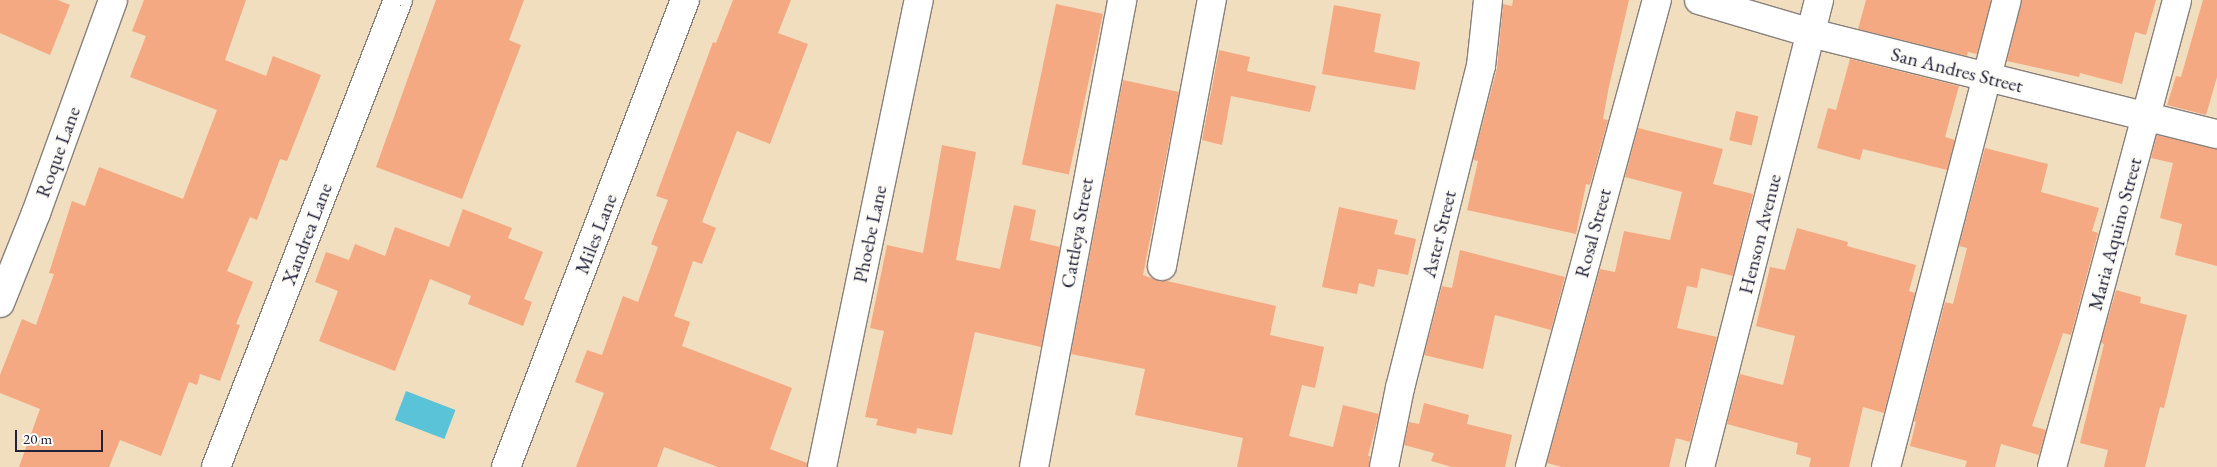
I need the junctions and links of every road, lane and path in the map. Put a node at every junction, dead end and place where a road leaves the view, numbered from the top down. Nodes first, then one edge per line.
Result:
1 (113, 0) edge
2 (398, 0) edge
3 (685, 0) edge
4 (919, 0) edge
5 (1122, 0) edge
6 (1212, 0) edge
7 (1488, 0) edge
8 (1657, 0) edge
9 (1699, 0) edge
10 (1820, 0) edge
11 (2007, 0) edge
12 (2177, 0) edge
13 (1811, 32) junction
14 (1988, 78) junction
15 (2146, 117) junction
16 (2217, 134) edge
17 (1162, 266) dead end
18 (0, 303) edge
19 (216, 467) edge
20 (506, 467) edge
21 (822, 467) edge
22 (1034, 467) edge
23 (1384, 467) edge
24 (1530, 467) edge
25 (1700, 467) edge
26 (1886, 467) edge
27 (2052, 467) edge

1 - 18 street, Roque Lane
2 - 19 street, Xandrea Lane
3 - 20 street, Miles Lane
4 - 21 street, Phoebe Lane
5 - 22 street, Cattleya Street
6 - 17 street
7 - 23 street, Aster Street
8 - 24 street, Rosal Street
9 - 13 street, San Andres Street
10 - 13 street, Henson Avenue
11 - 14 street
12 - 15 street, Maria Aquino Street
13 - 14 street, San Andres Street
13 - 25 street, Henson Avenue
14 - 15 street, San Andres Street
14 - 26 street
15 - 16 street, San Andres Street
15 - 27 street, Maria Aquino Street

